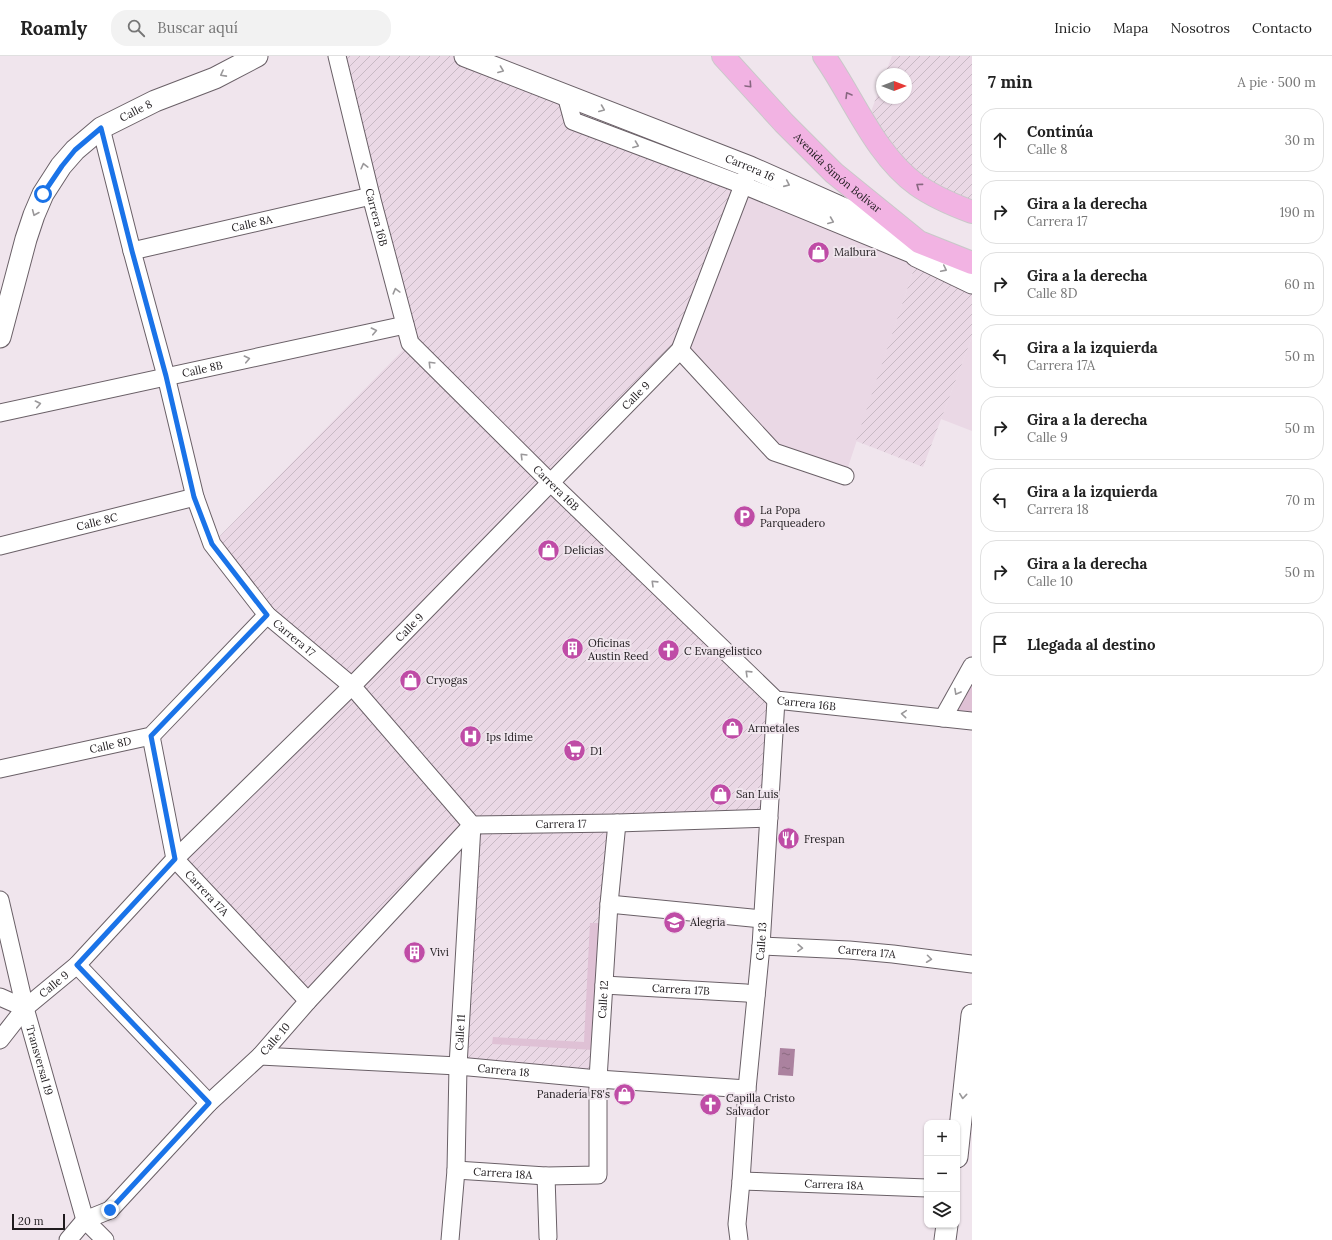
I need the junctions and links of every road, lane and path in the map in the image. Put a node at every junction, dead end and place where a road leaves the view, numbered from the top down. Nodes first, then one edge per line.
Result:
1 (257, 56) edge
2 (337, 56) edge
3 (465, 56) edge
4 (723, 56) edge
5 (827, 61) edge
6 (101, 128) junction
7 (746, 176) junction
8 (371, 196) junction
9 (972, 212) edge
10 (917, 249) junction
11 (132, 251) junction
12 (972, 263) edge
13 (972, 283) edge
14 (405, 325) junction
15 (0, 337) edge
16 (680, 350) junction
17 (166, 376) junction
18 (0, 413) edge
19 (845, 476) dead end
20 (551, 483) junction
21 (194, 497) junction
22 (0, 546) edge
23 (267, 615) junction
24 (972, 666) edge
25 (352, 686) junction
26 (776, 700) junction
27 (942, 718) junction
28 (972, 721) edge
29 (151, 736) junction
30 (0, 769) edge
31 (769, 818) junction
32 (617, 823) junction
33 (472, 825) junction
34 (175, 859) junction
35 (0, 900) edge
36 (609, 904) junction
37 (762, 919) junction
38 (761, 946) junction
39 (972, 964) edge
40 (77, 965) junction
41 (604, 985) junction
42 (756, 995) junction
43 (0, 997) edge
44 (308, 1001) junction
45 (24, 1008) junction
46 (972, 1016) edge
47 (0, 1040) edge
48 (260, 1056) junction
49 (458, 1066) junction
50 (598, 1079) junction
51 (747, 1089) junction
52 (209, 1103) junction
53 (957, 1156) edge
54 (456, 1170) junction
55 (546, 1176) junction
56 (598, 1176) joint
57 (742, 1181) junction
58 (924, 1188) edge
59 (84, 1220) junction
60 (947, 1228) edge
61 (548, 1236) dead end
62 (68, 1240) edge
63 (105, 1240) edge
64 (450, 1240) edge
65 (739, 1240) edge
66 (945, 1240) edge

1 -> 6 street, Calle 8
8 -> 2 street, Carrera 16B
3 -> 7 street, Carrera 16
4 -> 10 main road, Avenida Simón Bolívar
9 -> 5 main road
6 - 11 street, Carrera 17
6 -> 15 street, Calle 8
7 -> 10 street, Carrera 16
7 - 16 street, Calle 9
8 - 11 street, Calle 8A
14 -> 8 street, Carrera 16B
10 - 12 main road, Avenida Simón Bolívar
10 -> 13 street, Carrera 16
11 - 17 street, Carrera 17
17 -> 14 street, Calle 8B
20 -> 14 street, Carrera 16B
16 - 19 street
16 - 20 street, Calle 9
18 -> 17 street, Calle 8B
17 - 21 street, Carrera 17
20 - 25 street, Calle 9
26 -> 20 street, Carrera 16B
21 - 22 street, Calle 8C
21 - 23 street, Carrera 17
23 - 25 street, Carrera 17
23 - 29 street
24 -> 27 street
25 - 33 street, Carrera 17
25 - 34 street, Calle 9
27 -> 26 street, Carrera 16B
26 - 31 street, Calle 13
27 - 28 street, Carrera 16B
29 - 30 street, Calle 8D
29 - 34 street
31 - 32 street, Carrera 17
31 - 37 street, Calle 13
32 - 33 street, Carrera 17
32 - 36 street, Calle 12
33 - 44 street, Calle 10
33 - 49 street, Calle 11
34 - 40 street, Calle 9
34 - 44 street, Carrera 17A
35 - 45 street, Transversal 19
36 - 37 street
36 - 41 street, Calle 12
37 - 38 street, Calle 13
38 -> 39 street, Carrera 17A
38 - 42 street, Calle 13
40 - 45 street, Calle 9
40 - 52 street
41 - 42 street, Carrera 17B
41 - 50 street, Calle 12
42 - 51 street, Calle 13
43 - 45 street
44 - 48 street, Calle 10
45 - 47 street, Calle 9
45 - 59 street, Transversal 19
46 -> 53 street
48 - 49 street, Carrera 18
48 - 52 street, Calle 10
49 - 50 street, Carrera 18
49 - 54 street, Calle 11
50 - 51 street, Carrera 18
50 - 56 street, Calle 12
51 - 57 street, Calle 13
52 - 59 street, Calle 10
54 - 55 street, Carrera 18A
54 - 64 street, Calle 11
55 - 56 street, Carrera 18A
55 - 61 street
57 - 58 street, Carrera 18A
57 - 65 street, Calle 13
59 - 62 street
59 - 63 street
60 - 66 street

